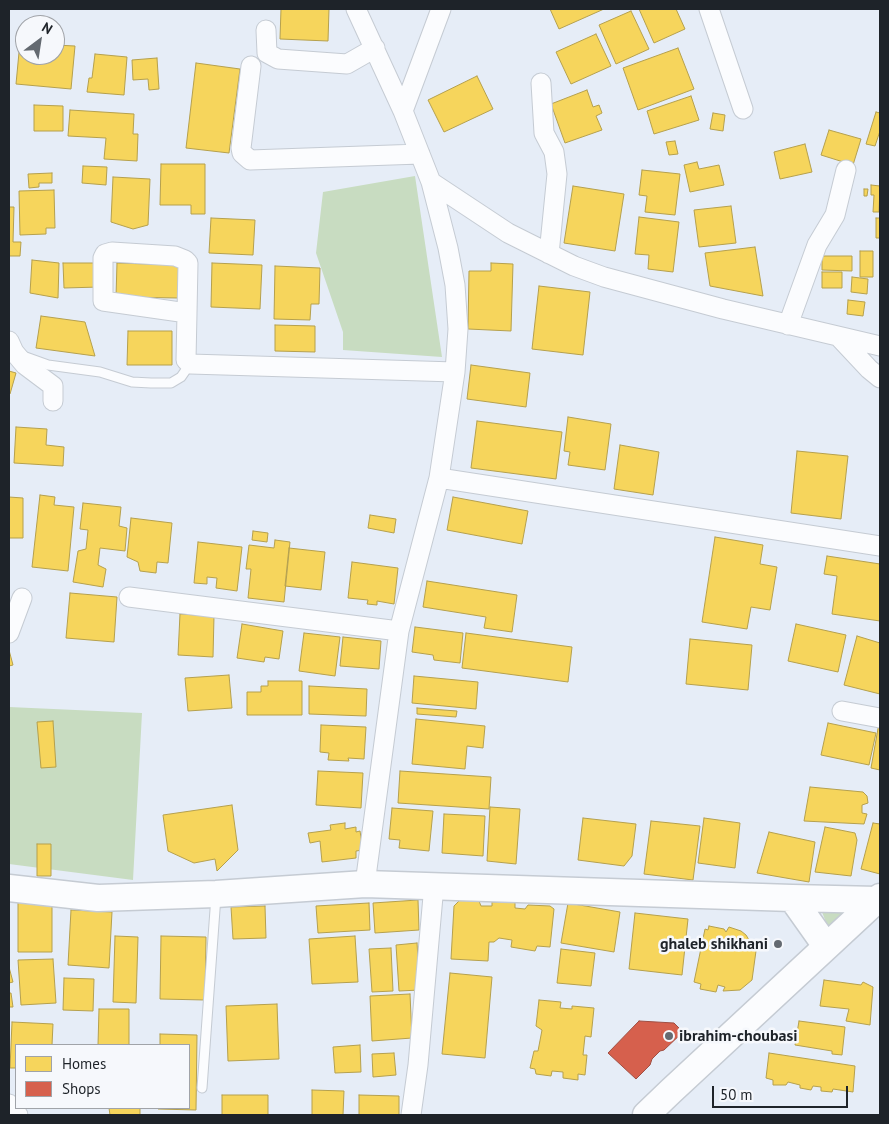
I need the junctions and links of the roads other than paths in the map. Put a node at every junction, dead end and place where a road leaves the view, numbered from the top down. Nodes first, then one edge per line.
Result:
1 (356, 9) edge
2 (441, 9) edge
3 (708, 9) edge
4 (266, 30) dead end
5 (375, 48) junction
6 (251, 66) dead end
7 (541, 83) dead end
8 (743, 109) dead end
9 (403, 111) junction
10 (420, 154) junction
11 (846, 170) dead end
12 (431, 182) junction
13 (549, 254) junction
14 (187, 313) junction
15 (788, 326) junction
16 (839, 337) junction
17 (880, 346) edge
18 (11, 347) edge
19 (190, 364) junction
20 (456, 372) junction
21 (880, 378) edge
22 (53, 401) dead end
23 (439, 478) junction
24 (880, 546) edge
25 (129, 597) dead end
26 (22, 598) dead end
27 (399, 631) junction
28 (9, 633) edge
29 (842, 711) dead end
30 (880, 718) edge
31 (364, 884) junction
32 (434, 885) junction
33 (9, 888) edge
34 (216, 894) junction
35 (792, 898) junction
36 (878, 898) edge
37 (826, 946) junction
38 (202, 1088) dead end
39 (9, 1104) edge
40 (18, 1115) edge
41 (411, 1115) edge
42 (646, 1115) edge

1 - 5 street
2 - 9 street
3 - 8 street
4 - 5 street
5 - 9 street
6 - 10 street
7 - 13 street
9 - 10 street
10 - 12 street
11 - 15 street
12 - 13 street
12 - 20 street
13 - 15 street
14 - 14 street
14 - 19 street
15 - 16 street
16 - 17 street
16 - 21 street
18 - 19 lane
18 - 22 street
19 - 20 street
20 - 23 street
23 - 24 street
23 - 27 street
25 - 27 street
26 - 28 street
27 - 31 street
29 - 30 street
31 - 32 street
31 - 34 street
32 - 35 street
32 - 41 street
33 - 34 street
34 - 38 lane
35 - 36 street
35 - 37 street
36 - 37 street
37 - 42 street
39 - 40 street

